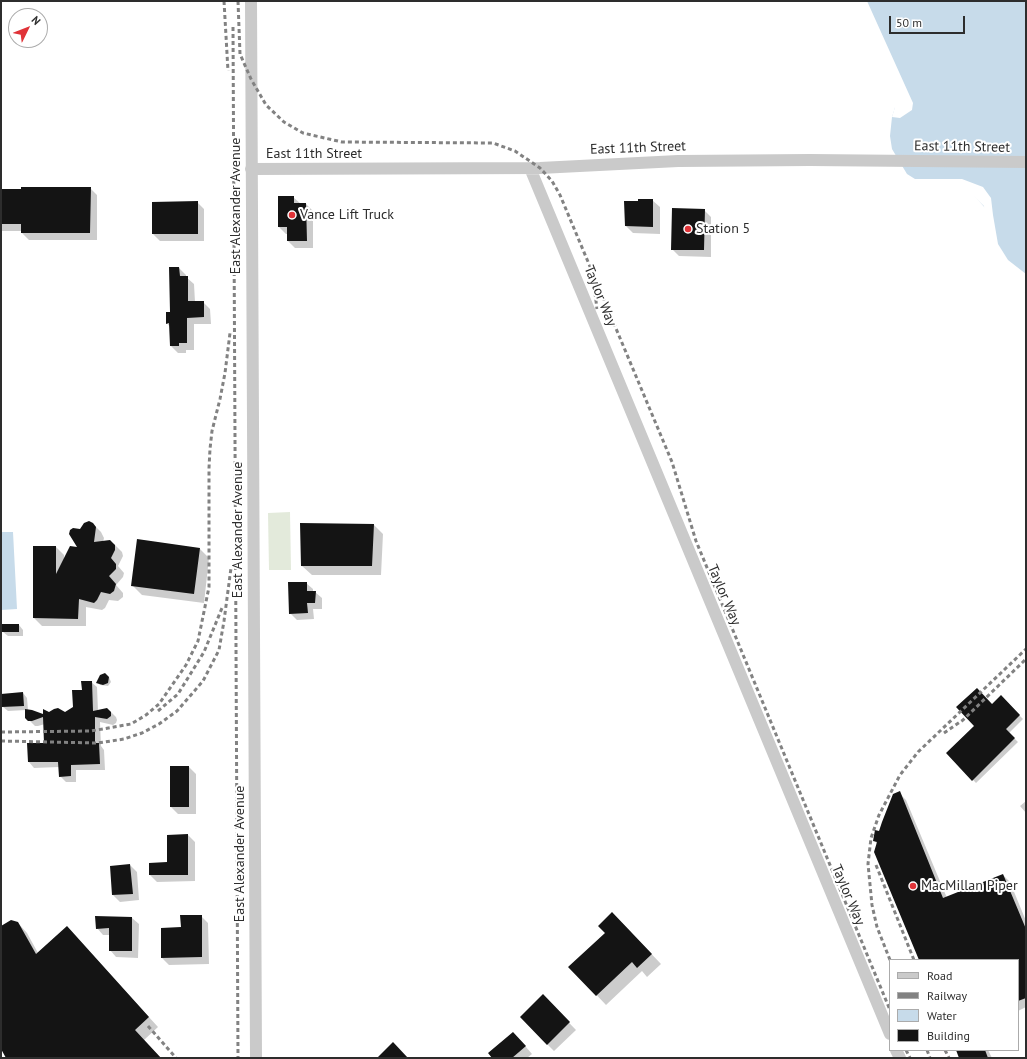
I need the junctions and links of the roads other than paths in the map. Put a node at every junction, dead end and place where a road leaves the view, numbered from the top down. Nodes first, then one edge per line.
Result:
1 (251, 1) edge
2 (1026, 162) edge
3 (530, 168) junction
4 (251, 169) junction
5 (889, 1032) edge
6 (256, 1058) edge

1 - 4 street, East Alexander Avenue
2 - 3 street, East 11th Street
3 - 4 street, East 11th Street
3 - 5 street, Taylor Way
4 - 6 street, East Alexander Avenue

